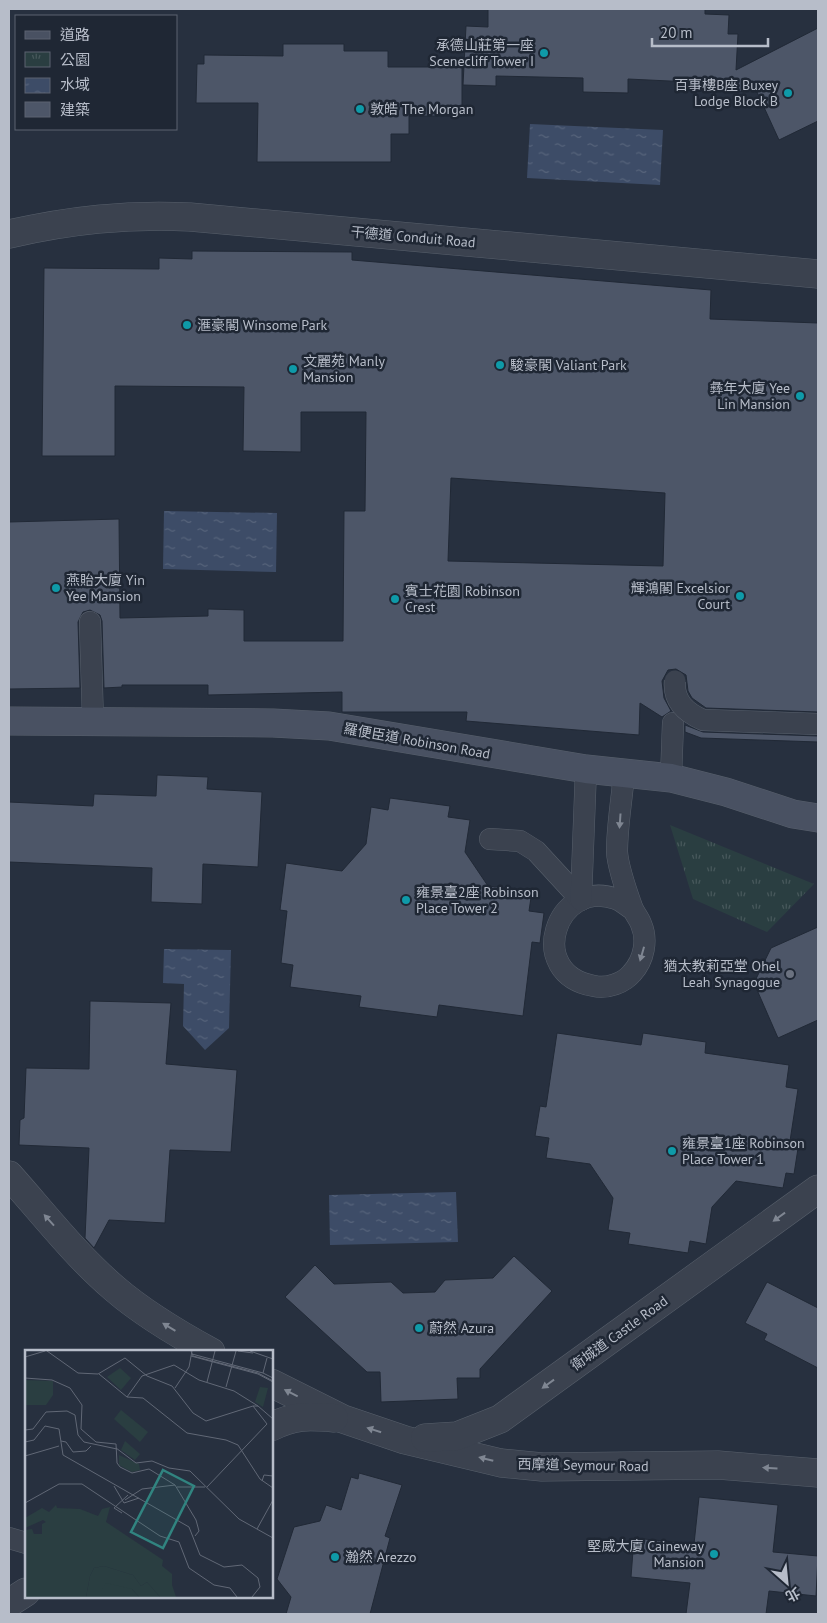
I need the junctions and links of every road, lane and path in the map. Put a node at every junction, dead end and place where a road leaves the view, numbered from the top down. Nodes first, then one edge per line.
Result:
1 (9, 234) edge
2 (818, 274) edge
3 (90, 622) dead end
4 (675, 682) dead end
5 (9, 721) edge
6 (93, 721) junction
7 (673, 723) dead end
8 (818, 724) edge
9 (586, 769) junction
10 (624, 772) junction
11 (671, 778) junction
12 (818, 818) edge
13 (490, 839) dead end
14 (581, 900) junction
15 (632, 909) junction
16 (9, 1175) edge
17 (818, 1189) edge
18 (208, 1350) edge
19 (272, 1384) edge
20 (343, 1419) junction
21 (272, 1426) edge
22 (405, 1440) junction
23 (818, 1473) edge
24 (9, 1538) edge
25 (25, 1543) edge
26 (25, 1593) edge
27 (9, 1603) edge

1 - 2 street, 干德道 Conduit Road
3 - 6 lane
4 - 8 lane, bridge
5 - 6 main road, 羅便臣道 Robinson Road
6 - 9 main road, 羅便臣道 Robinson Road
7 - 11 lane
9 - 10 main road, 羅便臣道 Robinson Road
9 - 14 lane
10 - 11 main road, 羅便臣道 Robinson Road
10 -> 15 lane
11 - 12 main road, 羅便臣道 Robinson Road
13 - 14 lane
14 - 15 lane
15 -> 14 lane
18 -> 16 street
17 -> 22 street, 衛城道 Castle Road
20 -> 19 street, 西摩道 Seymour Road
20 - 21 street
22 -> 20 street, 西摩道 Seymour Road
23 -> 22 street, 西摩道 Seymour Road
24 - 25 lane
26 - 27 street

